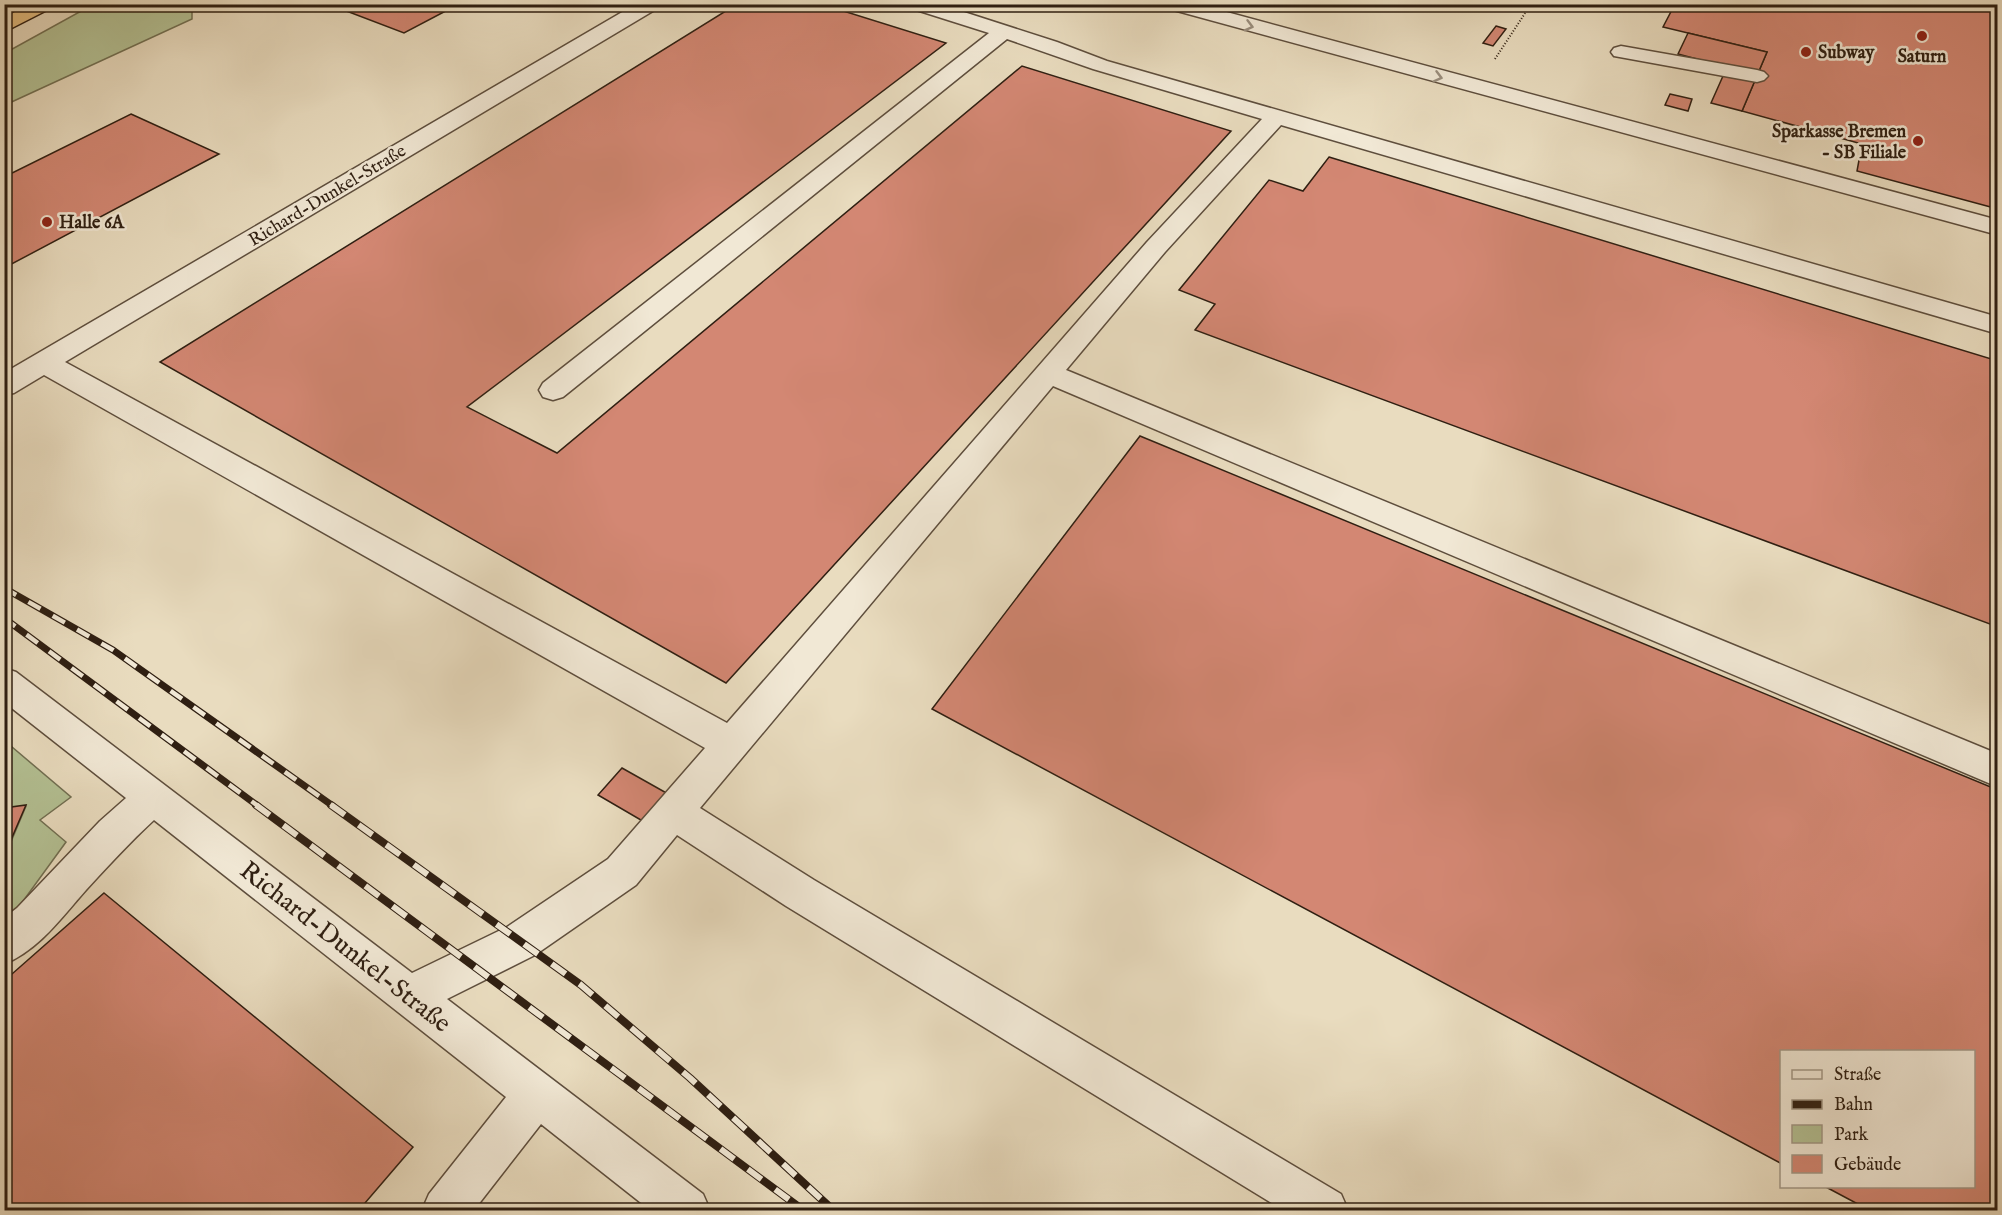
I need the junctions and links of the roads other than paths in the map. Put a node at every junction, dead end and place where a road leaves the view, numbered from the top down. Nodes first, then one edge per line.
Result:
1 (44, 4) edge
2 (651, 4) edge
3 (917, 4) edge
4 (1173, 4) edge
5 (4, 26) edge
6 (1003, 32) junction
7 (1622, 52) dead end
8 (1757, 76) dead end
9 (1277, 116) junction
10 (1998, 228) edge
11 (1998, 326) edge
12 (45, 363) junction
13 (1048, 373) junction
14 (4, 386) edge
15 (553, 390) dead end
16 (4, 682) edge
17 (731, 744) junction
18 (1998, 771) edge
19 (153, 797) junction
20 (673, 812) junction
21 (4, 944) edge
22 (409, 996) junction
23 (537, 1094) junction
24 (445, 1210) edge
25 (687, 1210) edge
26 (1325, 1210) edge

1 - 5 highway
2 - 12 street, Richard-Dunkel-Straße
3 - 6 street
4 -> 10 street
6 - 9 street
6 - 15 street
7 - 8 street
9 - 11 street
9 - 13 street
12 - 14 street, Richard-Dunkel-Straße
12 - 17 street
13 - 17 street
13 - 18 street
16 - 19 street, Richard-Dunkel-Straße
17 - 20 street
19 - 21 street
19 - 22 street, Richard-Dunkel-Straße
20 - 22 street
20 - 26 street
22 - 23 street, Richard-Dunkel-Straße
23 - 24 street
23 - 25 street, Richard-Dunkel-Straße

